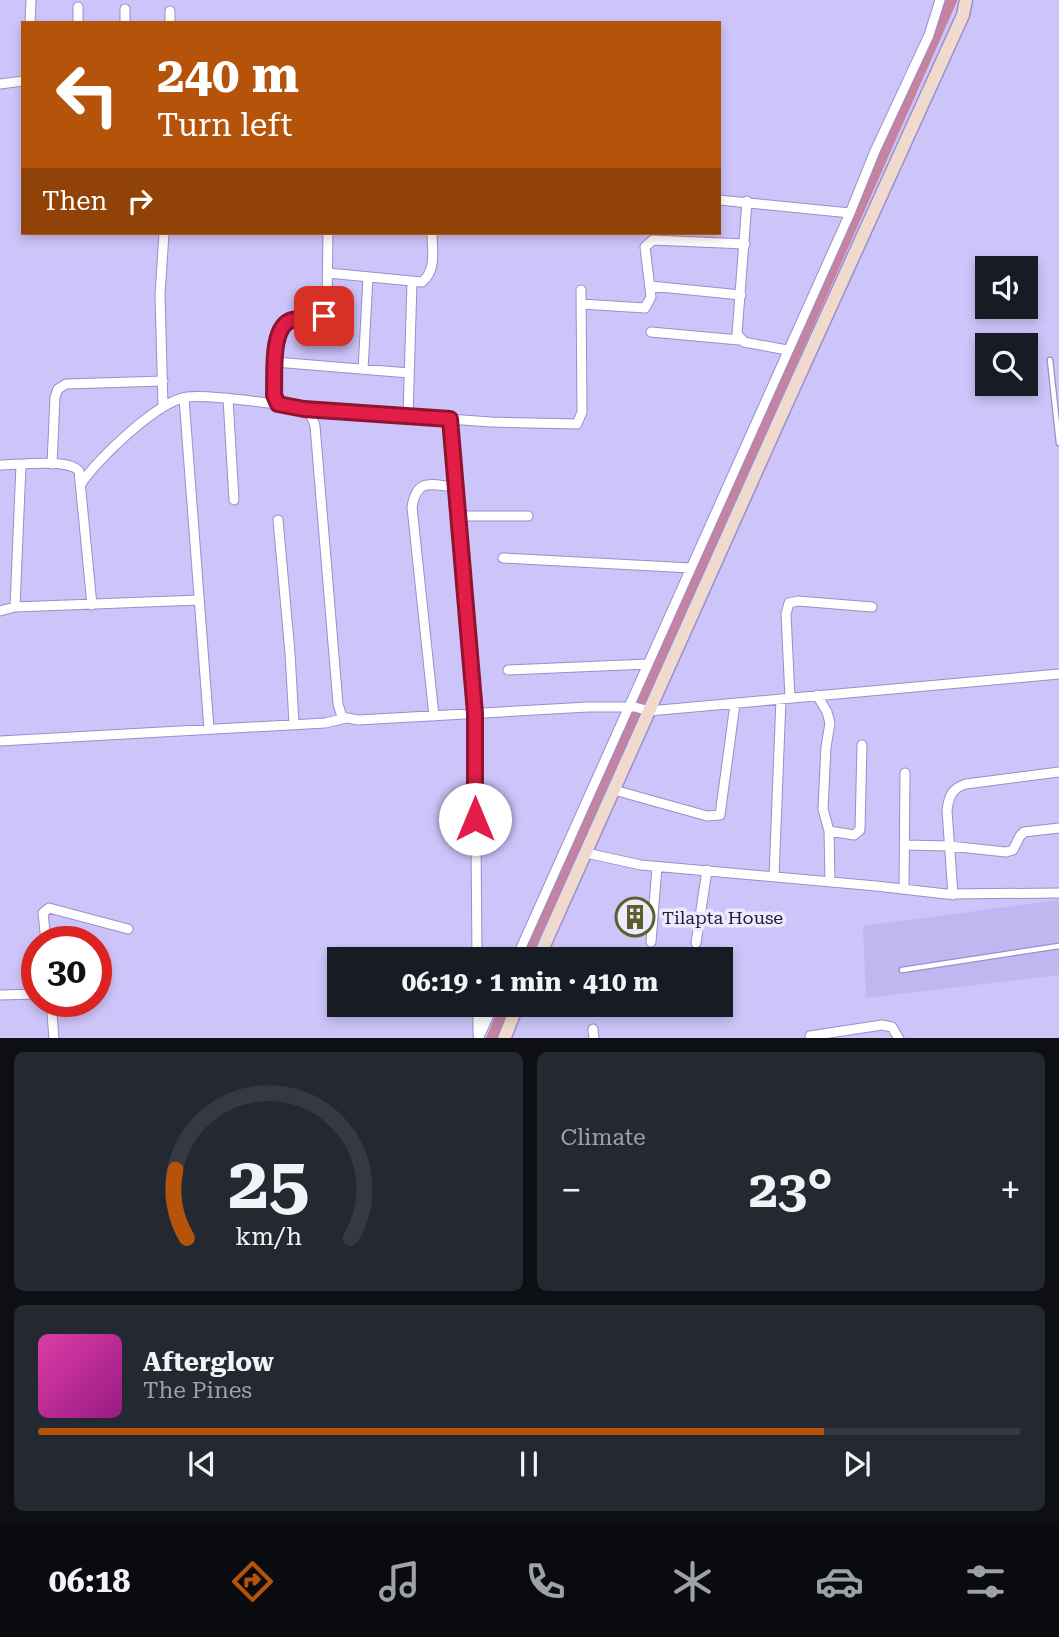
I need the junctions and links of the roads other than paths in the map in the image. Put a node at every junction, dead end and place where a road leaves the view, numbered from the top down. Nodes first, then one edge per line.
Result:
1 (30, 0) edge
2 (940, 0) edge
3 (966, 0) edge
4 (78, 7) dead end
5 (125, 9) dead end
6 (170, 11) dead end
7 (30, 21) edge
8 (78, 21) edge
9 (125, 21) edge
10 (170, 21) edge
11 (21, 81) edge
12 (0, 84) edge
13 (721, 200) edge
14 (747, 201) junction
15 (849, 213) junction
16 (164, 235) edge
17 (328, 235) edge
18 (432, 235) edge
19 (745, 244) junction
20 (328, 273) junction
21 (368, 277) junction
22 (412, 282) junction
23 (650, 286) junction
24 (581, 290) dead end
25 (741, 295) junction
26 (581, 304) junction
27 (651, 332) dead end
28 (739, 340) junction
29 (787, 350) junction
30 (1050, 360) dead end
31 (275, 362) junction
32 (363, 370) junction
33 (409, 373) junction
34 (163, 380) junction
35 (184, 398) junction
36 (229, 400) junction
37 (278, 404) junction
38 (163, 406) junction
39 (304, 409) junction
40 (408, 416) junction
41 (450, 419) junction
42 (1059, 443) edge
43 (52, 464) junction
44 (0, 465) edge
45 (21, 465) junction
46 (81, 484) junction
47 (456, 487) junction
48 (234, 500) dead end
49 (458, 516) junction
50 (528, 516) dead end
51 (278, 520) dead end
52 (503, 558) dead end
53 (691, 568) junction
54 (199, 600) junction
55 (92, 605) junction
56 (15, 607) junction
57 (872, 607) dead end
58 (0, 611) edge
59 (648, 664) junction
60 (508, 670) dead end
61 (1059, 674) edge
62 (817, 695) junction
63 (785, 698) junction
64 (736, 704) junction
65 (640, 709) junction
66 (475, 713) junction
67 (434, 716) junction
68 (346, 719) junction
69 (294, 724) junction
70 (209, 729) junction
71 (0, 741) edge
72 (862, 745) dead end
73 (1059, 772) edge
74 (905, 773) dead end
75 (614, 790) junction
76 (1059, 828) edge
77 (829, 831) junction
78 (904, 845) junction
79 (949, 846) junction
80 (586, 853) junction
81 (657, 867) junction
82 (706, 870) junction
83 (774, 877) junction
84 (830, 882) junction
85 (904, 889) junction
86 (1059, 893) edge
87 (953, 895) junction
88 (44, 926) edge
89 (128, 929) dead end
90 (652, 942) dead end
91 (696, 943) dead end
92 (1059, 946) edge
93 (477, 947) edge
94 (522, 947) edge
95 (543, 947) edge
96 (902, 970) dead end
97 (21, 994) edge
98 (0, 995) edge
99 (52, 1017) edge
100 (478, 1017) edge
101 (488, 1017) edge
102 (512, 1017) edge
103 (810, 1036) dead end
104 (54, 1038) edge
105 (503, 1038) edge
106 (899, 1038) edge

1 - 7 street
2 - 15 street
3 - 65 street
4 - 8 street
5 - 9 street
6 - 10 street
11 - 12 street
13 - 14 street
14 - 15 street
14 - 19 street
15 - 29 street
16 - 34 street
17 - 20 street
18 - 22 street
19 - 23 street
19 - 25 street
20 - 21 street
20 - 31 street
21 - 22 street
21 - 32 street
22 - 33 street
23 - 25 street
23 - 26 street
24 - 26 street
25 - 28 street
26 - 41 street
27 - 28 street
28 - 29 street
29 - 53 street
30 - 42 lane
31 - 32 street
31 - 37 street
32 - 33 street
33 - 40 street
34 - 38 street
34 - 43 street
35 - 36 street
35 - 38 street
35 - 54 street
36 - 37 street
36 - 48 street
37 - 39 street
38 - 46 street
39 - 40 street
39 - 68 street
40 - 41 street
41 - 47 street
43 - 45 street
43 - 46 street
44 - 45 street
45 - 56 street
46 - 55 street
47 - 49 street
47 - 67 street
49 - 50 street
49 - 66 street
51 - 69 street
52 - 53 street
53 - 59 street
54 - 55 street
54 - 70 street
55 - 56 street
56 - 58 street
57 - 63 street
59 - 60 street
59 - 65 street
61 - 62 street
62 - 63 street
62 - 77 street
63 - 64 street
63 - 83 street
64 - 65 street
64 - 75 street
65 - 66 street
65 - 75 street
65 - 94 street
66 - 67 street
66 - 93 street
67 - 68 street
68 - 69 street
69 - 70 street
70 - 71 street
72 - 77 street
73 - 79 street
74 - 78 street
75 - 80 street
76 - 79 street
77 - 84 street
78 - 79 street
78 - 85 street
79 - 87 street
80 - 81 street
80 - 95 street
81 - 82 street
81 - 90 street
82 - 83 street
82 - 91 street
83 - 84 street
84 - 85 street
85 - 87 street
86 - 87 street
88 - 89 street
92 - 96 lane
97 - 98 street
99 - 104 street
100 - 101 street
102 - 105 street
103 - 106 street

